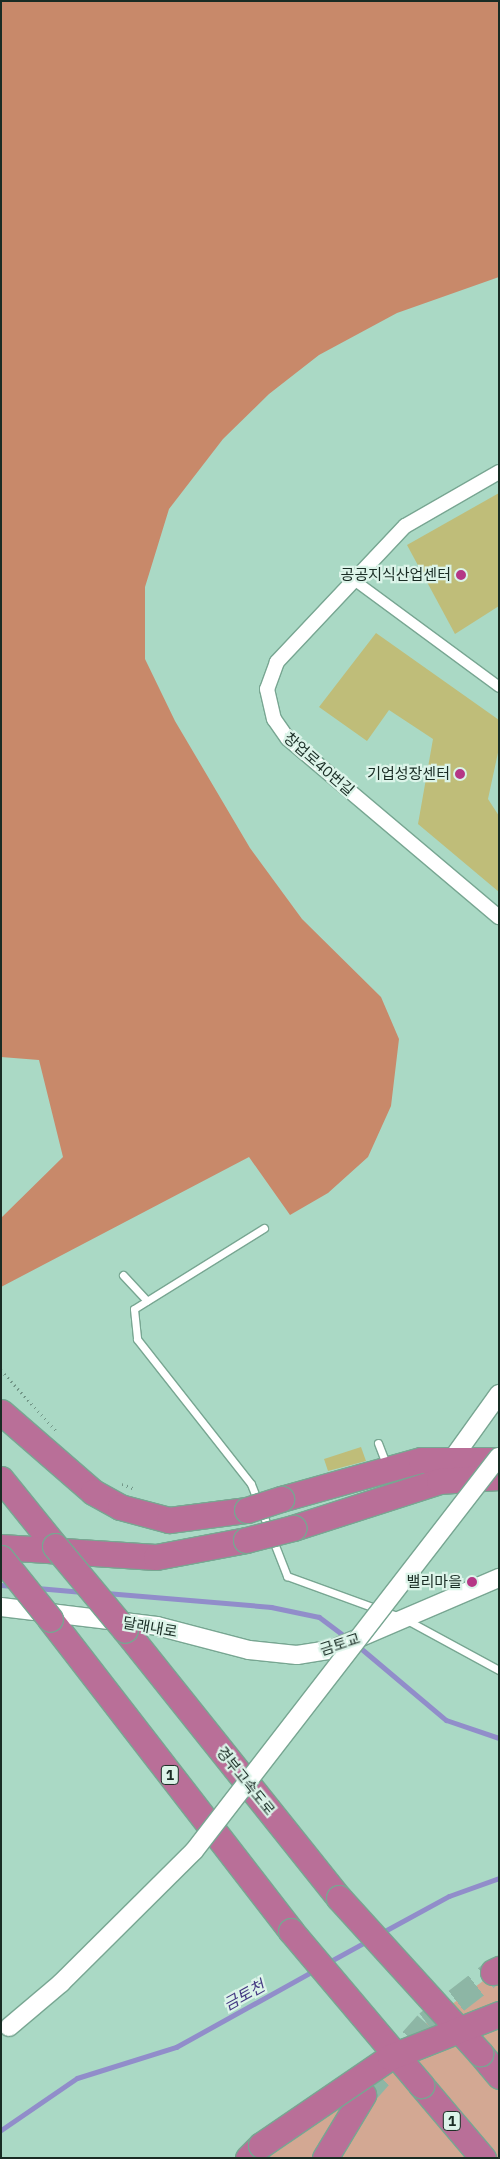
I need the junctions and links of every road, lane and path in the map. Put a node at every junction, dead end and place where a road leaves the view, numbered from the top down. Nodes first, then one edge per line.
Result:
1 (499, 472) edge
2 (354, 580) junction
3 (499, 687) edge
4 (499, 917) edge
5 (264, 1228) dead end
6 (123, 1275) dead end
7 (147, 1301) junction
8 (1, 1370) edge
9 (499, 1394) edge
10 (1, 1412) edge
11 (64, 1439) dead end
12 (378, 1443) dead end
13 (453, 1458) junction
14 (499, 1459) edge
15 (388, 1469) junction
16 (499, 1477) edge
17 (1, 1479) edge
18 (116, 1481) dead end
19 (138, 1490) dead end
20 (1, 1546) edge
21 (1, 1558) edge
22 (499, 1578) edge
23 (1, 1607) edge
24 (405, 1619) junction
25 (297, 1655) joint
26 (499, 1670) edge
27 (499, 2014) edge
28 (5, 2030) edge
29 (499, 2075) edge
30 (363, 2095) tunnel mouth
31 (254, 2151) edge
32 (325, 2158) edge
33 (483, 2158) edge

1 - 2 street, 창업로40번길
2 - 3 street
2 - 4 street, 창업로40번길
5 - 7 lane
6 - 7 lane
7 - 24 lane
8 - 11 path
9 - 13 street
10 - 15 highway, bridge
12 - 15 lane
13 - 14 highway
13 - 15 highway
14 - 28 street, bridge
16 - 20 highway, bridge
17 - 29 highway, 경부고속도로, bridge
18 - 19 path
21 - 33 highway, 1, bridge
22 - 24 street
23 - 25 street, 달래내로
24 - 25 street, 금토교, bridge
24 - 26 lane
27 - 31 highway, bridge
30 - 32 highway

